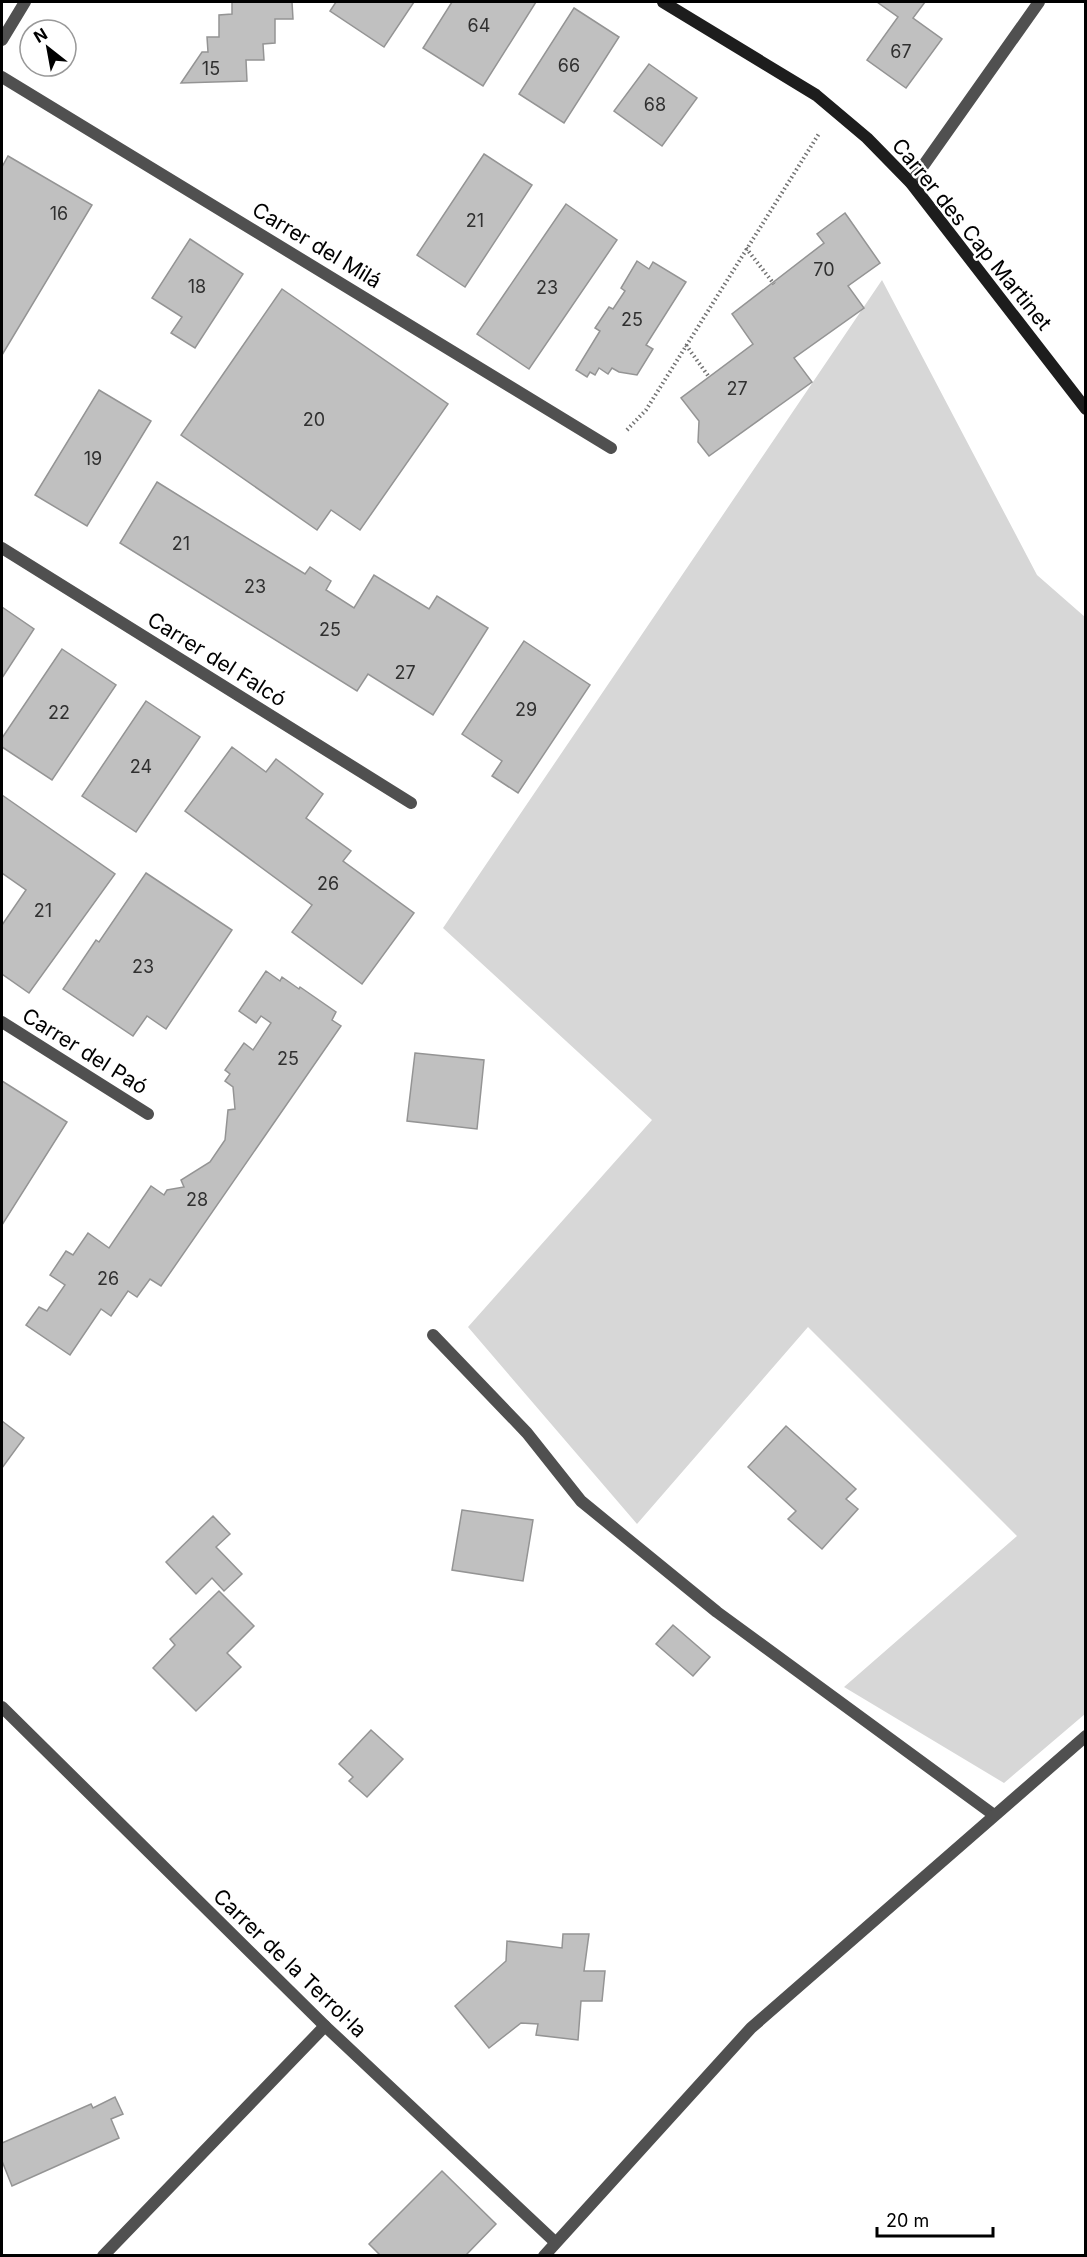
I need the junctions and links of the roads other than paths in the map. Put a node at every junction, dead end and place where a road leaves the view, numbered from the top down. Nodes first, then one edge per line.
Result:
1 (25, 2) edge
2 (663, 2) edge
3 (1039, 2) edge
4 (2, 40) edge
5 (2, 77) edge
6 (911, 183) junction
7 (1086, 408) edge
8 (611, 448) road end
9 (2, 548) edge
10 (411, 803) dead end
11 (2, 1022) edge
12 (148, 1114) dead end
13 (434, 1335) dead end
14 (2, 1707) edge
15 (1086, 1736) edge
16 (994, 1815) junction
17 (326, 2026) junction
18 (555, 2242) junction
19 (104, 2256) edge
20 (544, 2256) edge

1 - 4 street
2 - 6 street, Carrer des Cap Martinet
3 - 6 street
5 - 8 street, Carrer del Milá
6 - 7 street, Carrer des Cap Martinet
9 - 10 street, Carrer del Falcó
11 - 12 street, Carrer del Paó
13 - 16 street
14 - 17 street, Carrer de la Terrol·la
15 - 16 street
16 - 18 street
17 - 18 street, Carrer de la Terrol·la
17 - 19 street
18 - 20 street

